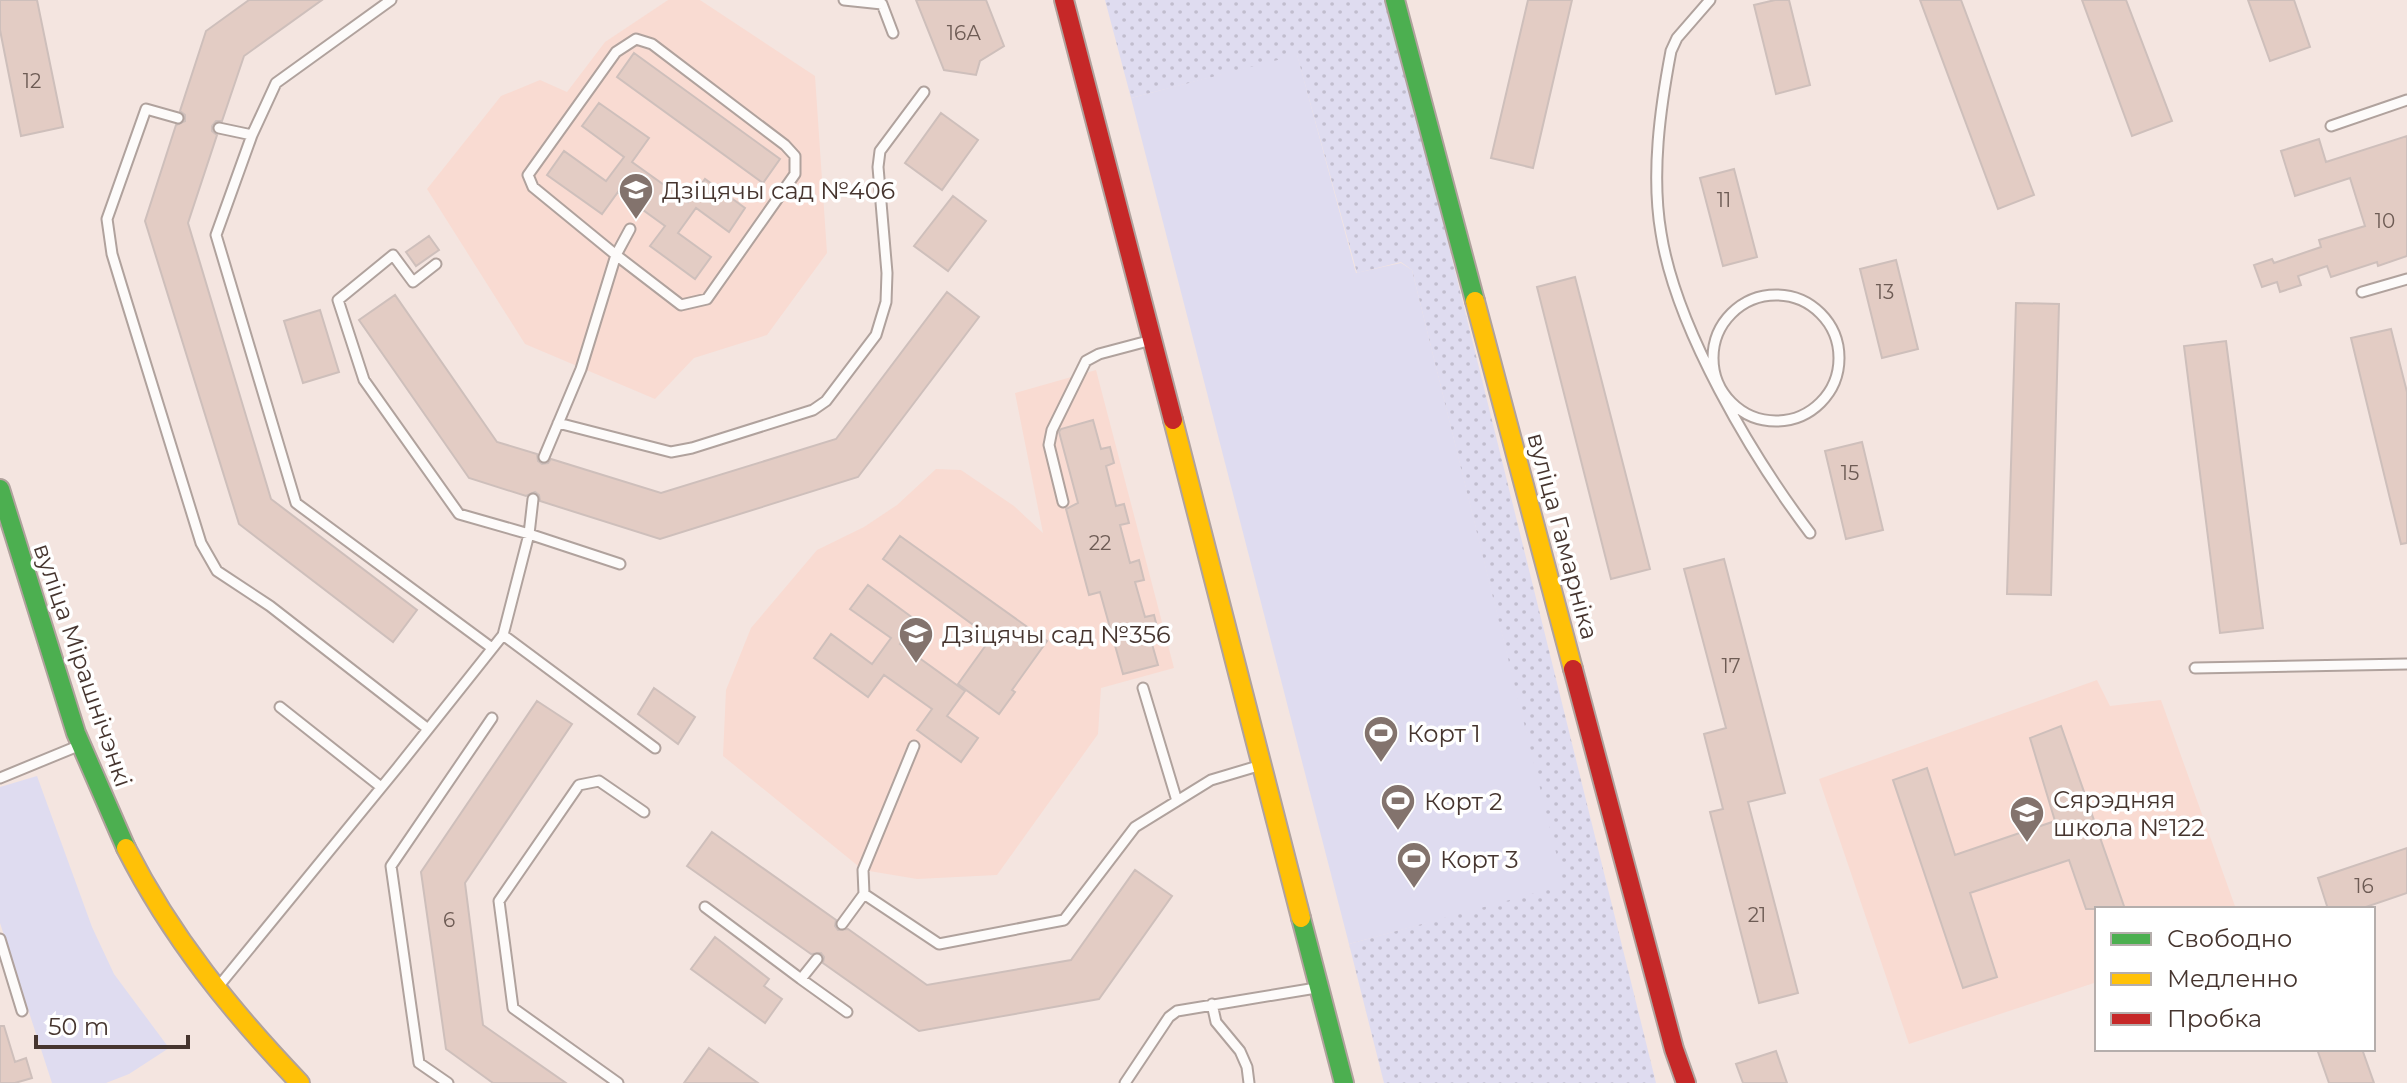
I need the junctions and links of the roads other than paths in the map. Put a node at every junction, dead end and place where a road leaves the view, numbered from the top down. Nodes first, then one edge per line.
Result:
1 (391, 0) edge
2 (844, 0) edge
3 (1064, 0) edge
4 (1395, 0) edge
5 (1710, 0) edge
6 (893, 33) dead end
7 (924, 92) dead end
8 (2407, 100) edge
9 (178, 118) dead end
10 (2331, 126) dead end
11 (219, 128) dead end
12 (252, 135) junction
13 (630, 229) dead end
14 (616, 255) junction
15 (436, 264) dead end
16 (2407, 279) edge
17 (2362, 292) dead end
18 (1151, 340) junction
19 (1720, 390) junction
20 (558, 423) junction
21 (544, 457) dead end
22 (0, 489) edge
23 (533, 499) dead end
24 (1063, 502) dead end
25 (1810, 533) dead end
26 (529, 534) junction
27 (620, 564) dead end
28 (503, 635) junction
29 (492, 648) junction
30 (2407, 664) edge
31 (2195, 668) dead end
32 (1143, 688) dead end
33 (280, 707) dead end
34 (492, 718) dead end
35 (428, 729) junction
36 (81, 744) junction
37 (914, 746) dead end
38 (655, 748) dead end
39 (1261, 765) junction
40 (0, 778) edge
41 (381, 787) junction
42 (1177, 801) junction
43 (644, 812) dead end
44 (864, 894) junction
45 (705, 907) dead end
46 (842, 924) dead end
47 (0, 939) edge
48 (817, 959) dead end
49 (4, 971) edge
50 (801, 979) junction
51 (1320, 988) junction
52 (216, 989) junction
53 (1212, 1004) junction
54 (22, 1011) dead end
55 (847, 1012) dead end
56 (1328, 1021) junction
57 (300, 1083) edge
58 (448, 1083) edge
59 (618, 1083) edge
60 (1125, 1083) edge
61 (1249, 1083) edge
62 (1333, 1083) edge
63 (1344, 1083) edge
64 (1686, 1083) edge

1 - 12 lane
2 - 6 lane
3 - 18 main road
4 - 64 main road, вуліца Гамарніка
5 - 19 lane
7 - 20 lane
8 - 10 lane
9 - 35 lane
11 - 12 lane
12 - 29 lane
13 - 14 lane
14 - 14 lane
14 - 20 lane
15 - 26 lane
16 - 17 lane
18 - 24 lane
18 - 39 main road
19 - 19 lane
19 - 25 lane
20 - 21 lane
22 - 36 main road, вуліца Мірашнічэнкі
23 - 26 lane
26 - 27 lane
26 - 28 lane
28 - 29 lane
28 - 38 lane
29 - 35 lane
30 - 31 lane
32 - 42 lane
33 - 41 lane
34 - 58 lane
35 - 41 lane
36 - 40 lane
36 - 52 main road, вуліца Мірашнічэнкі
37 - 44 lane
39 - 42 lane
39 - 51 main road
41 - 52 lane
42 - 44 lane
43 - 59 lane
44 - 46 lane
45 - 50 lane
47 - 49 lane
48 - 50 lane
49 - 54 lane
50 - 55 lane
51 - 53 lane
51 - 56 main road
52 - 57 main road, вуліца Мірашнічэнкі
53 - 60 lane
53 - 61 lane
56 - 62 main road
56 - 63 main road

